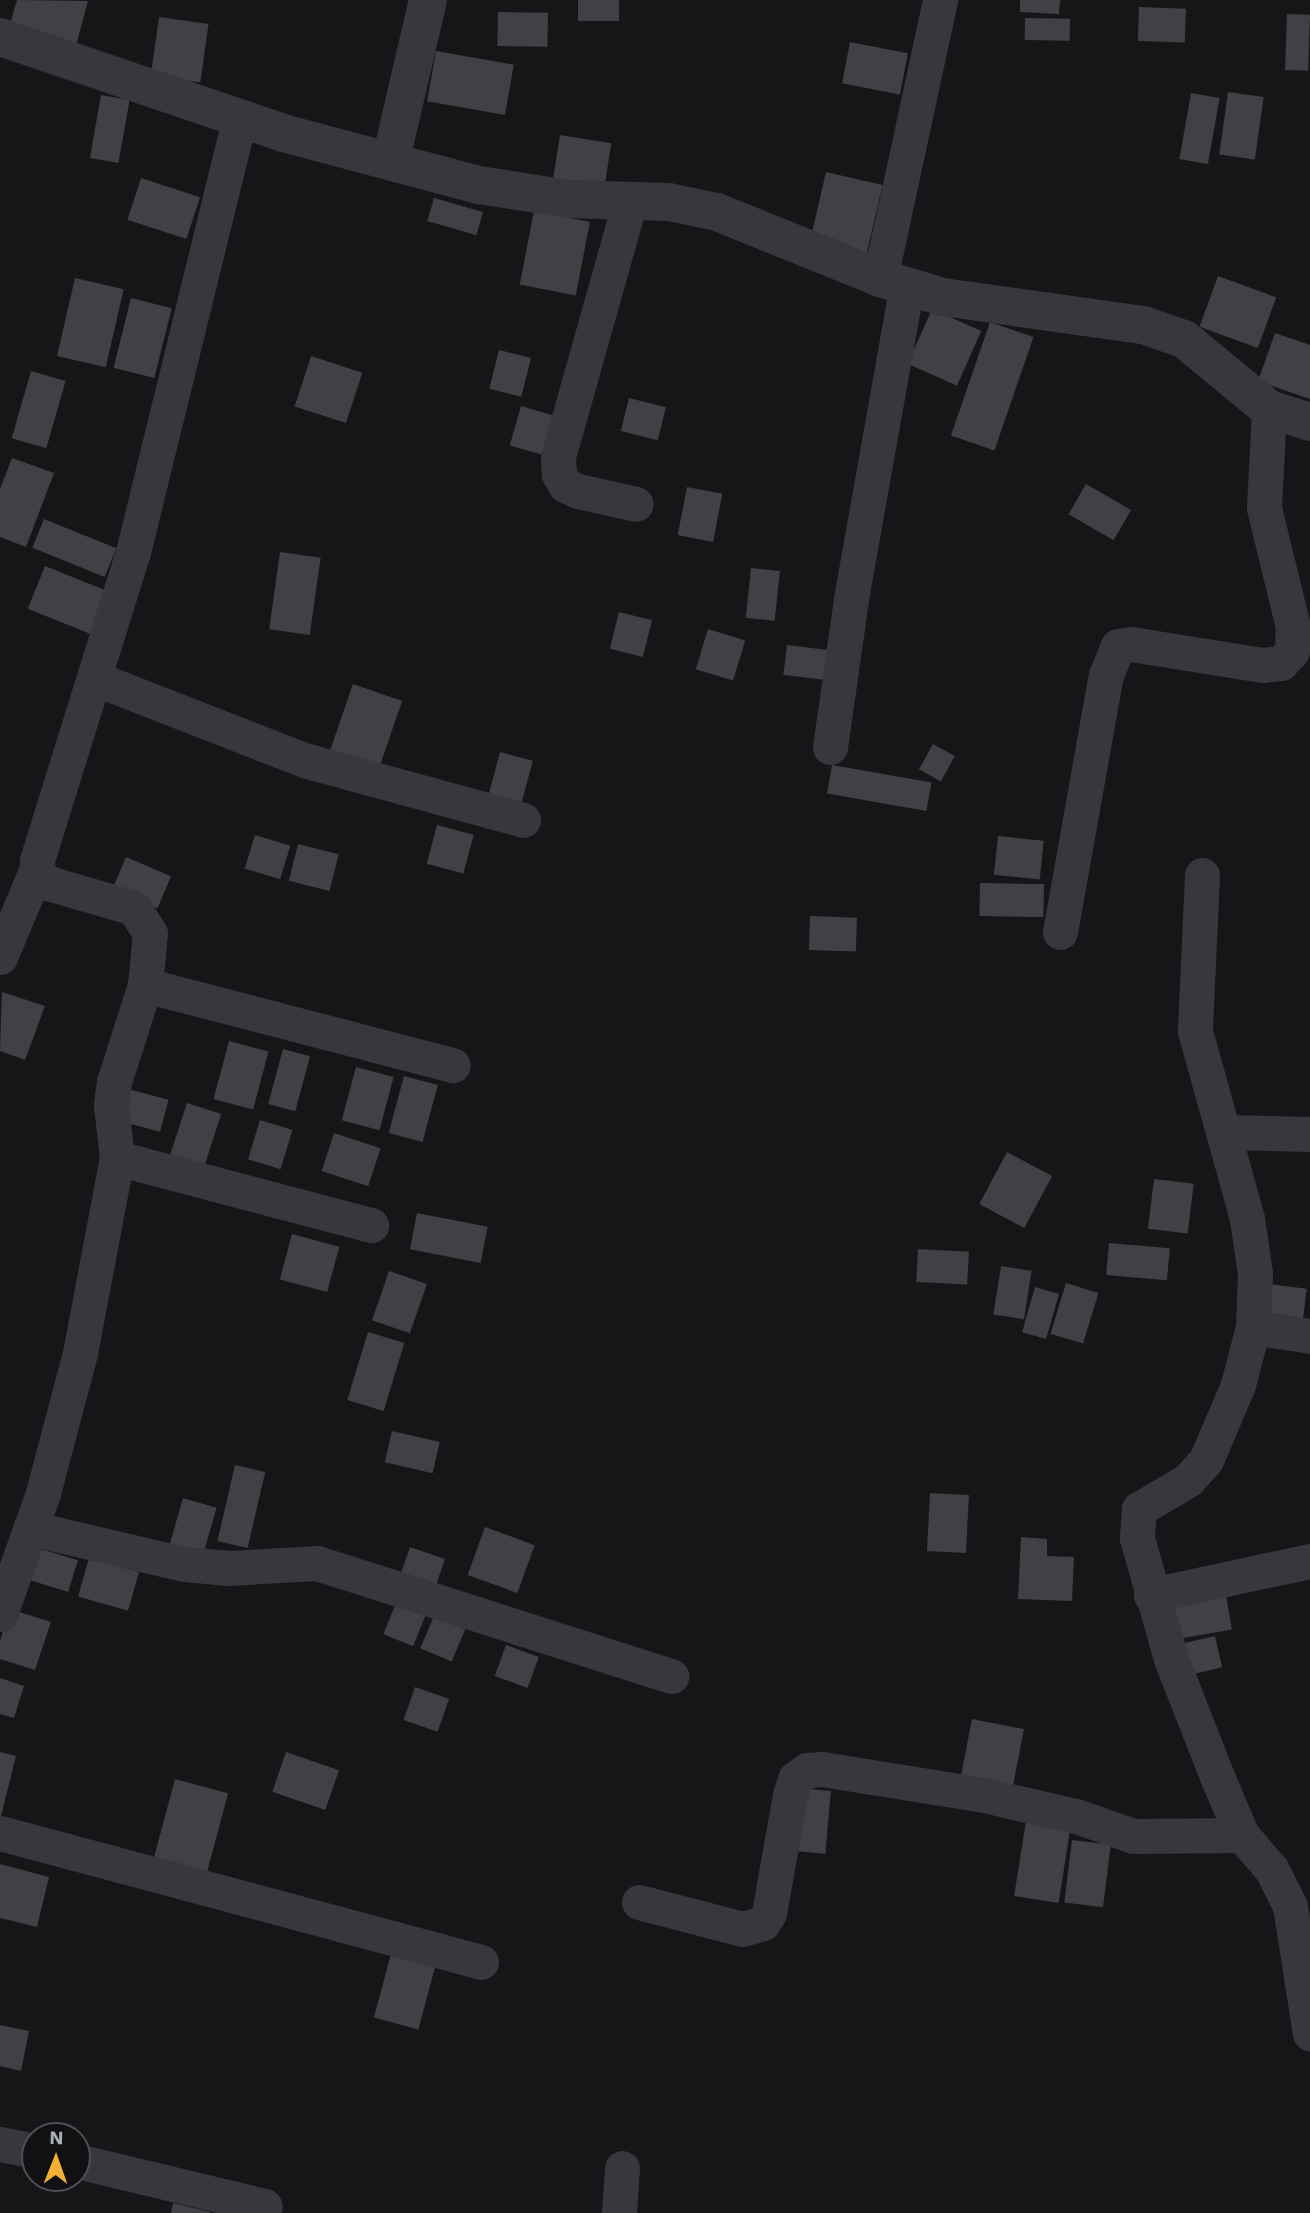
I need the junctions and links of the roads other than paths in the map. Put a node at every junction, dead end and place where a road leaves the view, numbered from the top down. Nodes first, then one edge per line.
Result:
1 (428, 0) edge
2 (940, 0) edge
3 (0, 37) edge
4 (240, 118) junction
5 (391, 159) junction
6 (630, 201) junction
7 (893, 282) junction
8 (1269, 409) junction
9 (1310, 422) edge
10 (636, 505) dead end
11 (94, 678) junction
12 (830, 747) dead end
13 (523, 820) dead end
14 (36, 872) junction
15 (1202, 875) dead end
16 (1060, 932) dead end
17 (0, 957) edge
18 (145, 985) junction
19 (453, 1065) dead end
20 (1224, 1132) junction
21 (1310, 1134) edge
22 (117, 1158) junction
23 (370, 1225) dead end
24 (1252, 1327) junction
25 (1310, 1336) edge
26 (30, 1528) junction
27 (1310, 1561) edge
28 (1151, 1594) junction
29 (0, 1614) edge
30 (671, 1676) dead end
31 (0, 1833) edge
32 (1242, 1835) junction
33 (639, 1902) dead end
34 (481, 1962) dead end
35 (1310, 2033) edge
36 (0, 2144) edge
37 (21, 2148) edge
38 (91, 2164) edge
39 (622, 2168) dead end
40 (265, 2206) dead end
41 (619, 2213) edge

1 - 5 street
2 - 7 street
3 - 4 street
4 - 5 street
4 - 11 street
5 - 6 street
6 - 7 street
6 - 10 street
7 - 8 street
7 - 12 street
8 - 9 street
8 - 16 street
11 - 13 street
11 - 14 street
14 - 17 street
14 - 18 street
15 - 20 street
18 - 19 street
18 - 22 street
20 - 21 street
20 - 24 street
22 - 23 street
22 - 26 street
24 - 25 street
24 - 28 street
26 - 29 street
26 - 30 street
27 - 28 street
28 - 32 street
31 - 34 street
32 - 33 street
32 - 35 street
36 - 37 street
38 - 40 street
39 - 41 street

